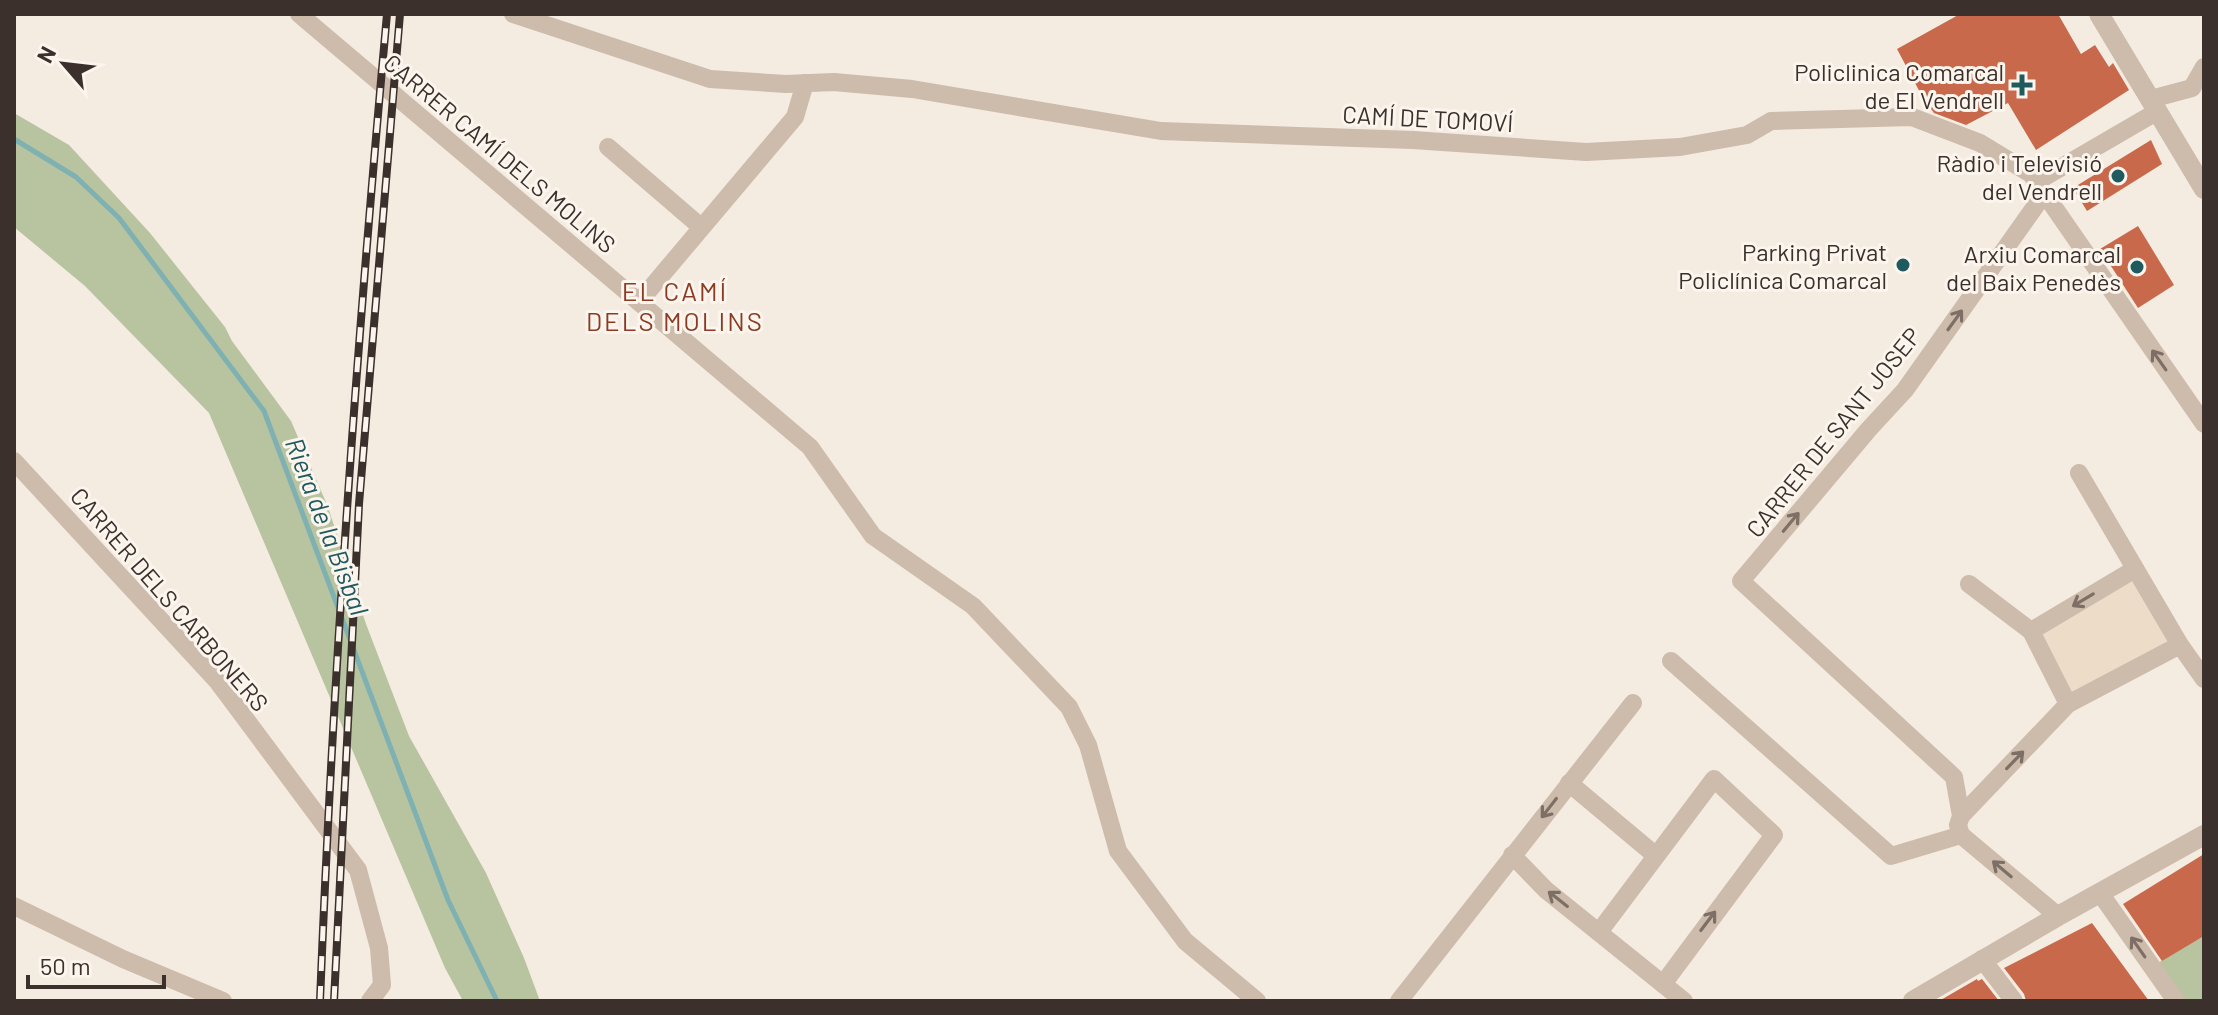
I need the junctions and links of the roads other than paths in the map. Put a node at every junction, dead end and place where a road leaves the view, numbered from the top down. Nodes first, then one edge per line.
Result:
1 (299, 14) edge
2 (513, 14) edge
3 (2099, 14) edge
4 (2204, 67) edge
5 (805, 83) junction
6 (2198, 88) edge
7 (2154, 105) junction
8 (608, 147) dead end
9 (2040, 188) junction
10 (2204, 189) edge
11 (701, 227) junction
12 (639, 302) junction
13 (2204, 424) edge
14 (14, 461) edge
15 (2079, 473) dead end
16 (2135, 569) junction
17 (1969, 584) dead end
18 (2031, 631) junction
19 (2180, 645) junction
20 (1671, 661) dead end
21 (2204, 679) edge
22 (1633, 703) dead end
23 (2068, 704) junction
24 (1569, 783) junction
25 (1961, 826) junction
26 (2204, 835) edge
27 (1512, 855) junction
28 (1655, 855) junction
29 (2100, 893) junction
30 (14, 906) edge
31 (2058, 916) junction
32 (1599, 932) junction
33 (1982, 959) junction
34 (1663, 984) junction
35 (381, 993) edge
36 (223, 1001) edge
37 (370, 1001) edge
38 (1257, 1001) edge
39 (1399, 1001) edge
40 (1684, 1001) edge
41 (1913, 1001) edge
42 (2014, 1001) edge
43 (2176, 1001) edge

1 - 12 street, CARRER CAMÍ DELS MOLINS
2 - 5 street, CAMÍ DE TOMOVÍ
3 - 7 street
4 - 6 street
5 - 9 street, CAMÍ DE TOMOVÍ
5 - 11 street
6 - 7 street, CARRER DE SANT JOSEP
7 - 9 street, CARRER DE SANT JOSEP
7 - 10 street
8 - 11 street
13 -> 9 street, CAMÍ DE TOMOVÍ
25 -> 9 street, CARRER DE SANT JOSEP
11 - 12 street
12 - 38 street, CARRER CAMÍ DELS MOLINS
14 - 35 street, CARRER DELS CARBONERS
15 - 16 street
16 -> 18 street
16 - 19 street
17 - 18 street
18 - 23 street
19 - 21 street
19 - 23 street
20 - 25 street
22 - 24 street
25 -> 23 street
24 -> 27 street
24 - 28 street
31 -> 25 street
26 - 29 street
32 -> 27 street
27 - 39 street
28 - 32 street
34 -> 28 street
29 - 31 street
43 -> 29 street
30 - 36 street
31 - 33 street
32 - 34 street
33 - 41 street
33 - 42 street
34 - 40 street
35 - 37 street, CARRER DELS CARBONERS

